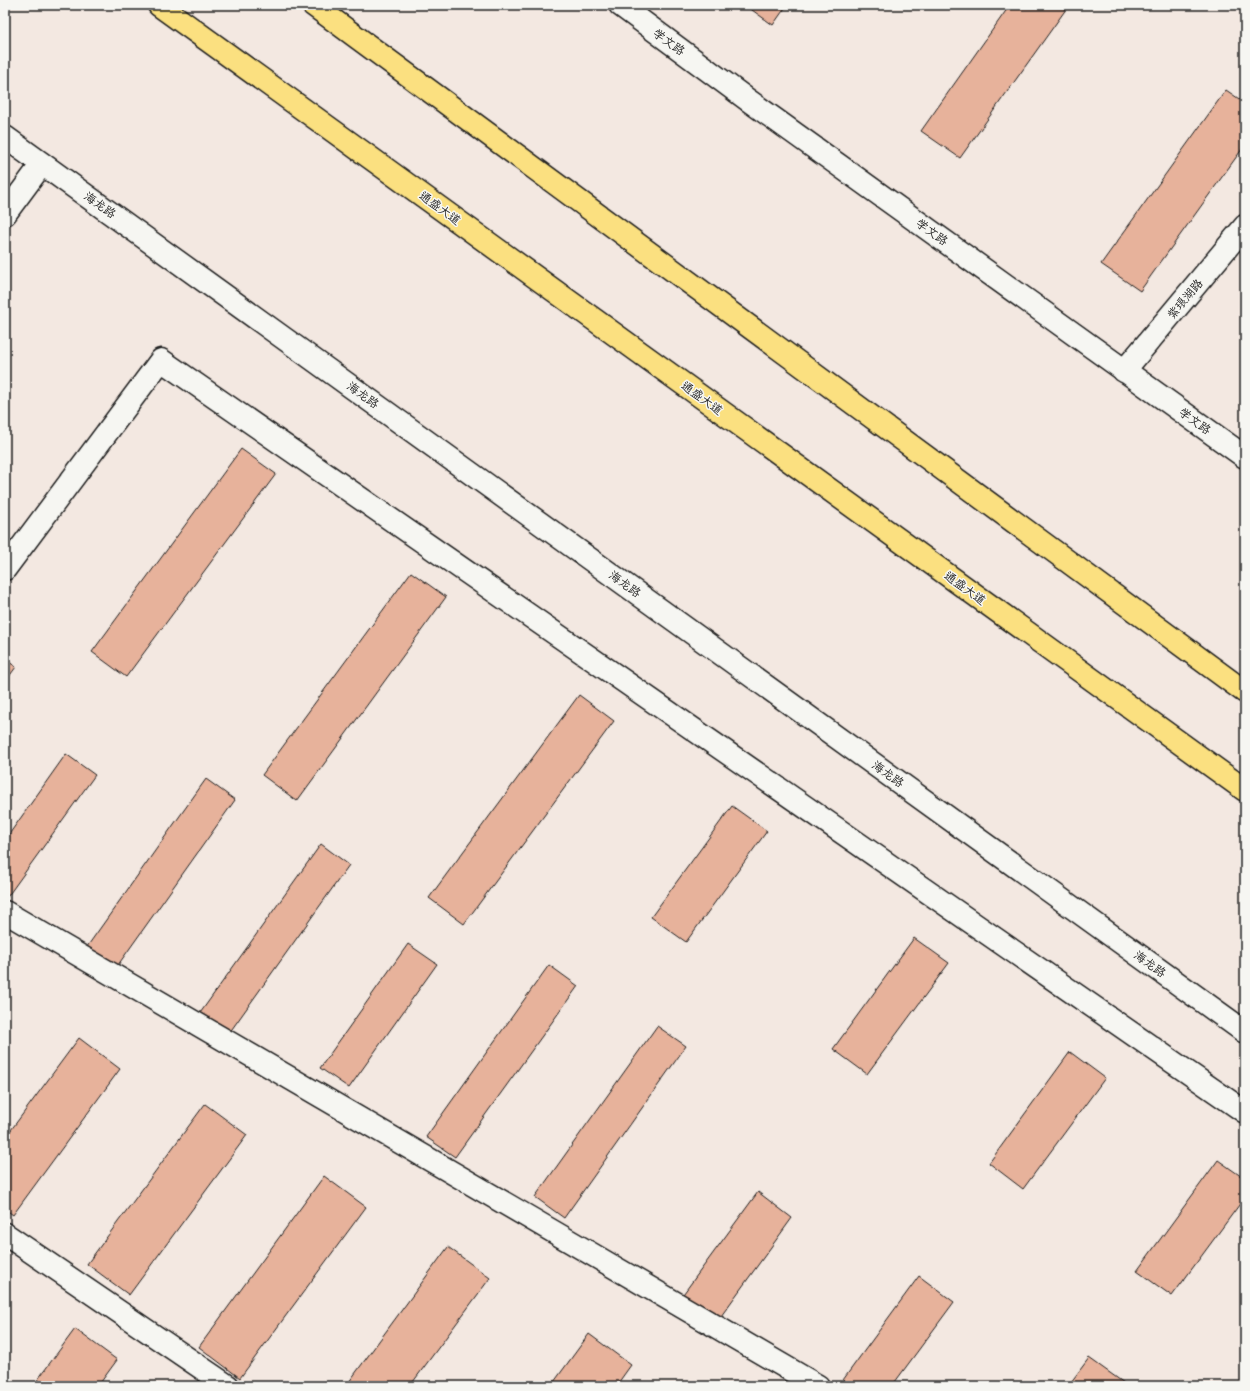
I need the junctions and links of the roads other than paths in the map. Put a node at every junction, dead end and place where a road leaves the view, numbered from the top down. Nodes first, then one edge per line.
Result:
1 (159, 5) edge
2 (313, 5) edge
3 (620, 5) edge
4 (5, 137) edge
5 (42, 164) junction
6 (5, 214) edge
7 (1245, 226) edge
8 (1124, 371) junction
9 (1245, 457) edge
10 (5, 569) edge
11 (1245, 692) edge
12 (1245, 790) edge
13 (5, 912) edge
14 (1245, 1032) edge
15 (1245, 1112) edge
16 (5, 1234) edge
17 (228, 1386) edge
18 (818, 1386) edge

1 - 12 main road, 通盛大道
2 - 11 main road
3 - 8 street, 学文路
4 - 5 street, 海龙路
5 - 6 street
5 - 14 street, 海龙路
7 - 8 street, 紫琅湖路
8 - 9 street, 学文路
10 - 15 street
13 - 18 street
16 - 17 street

